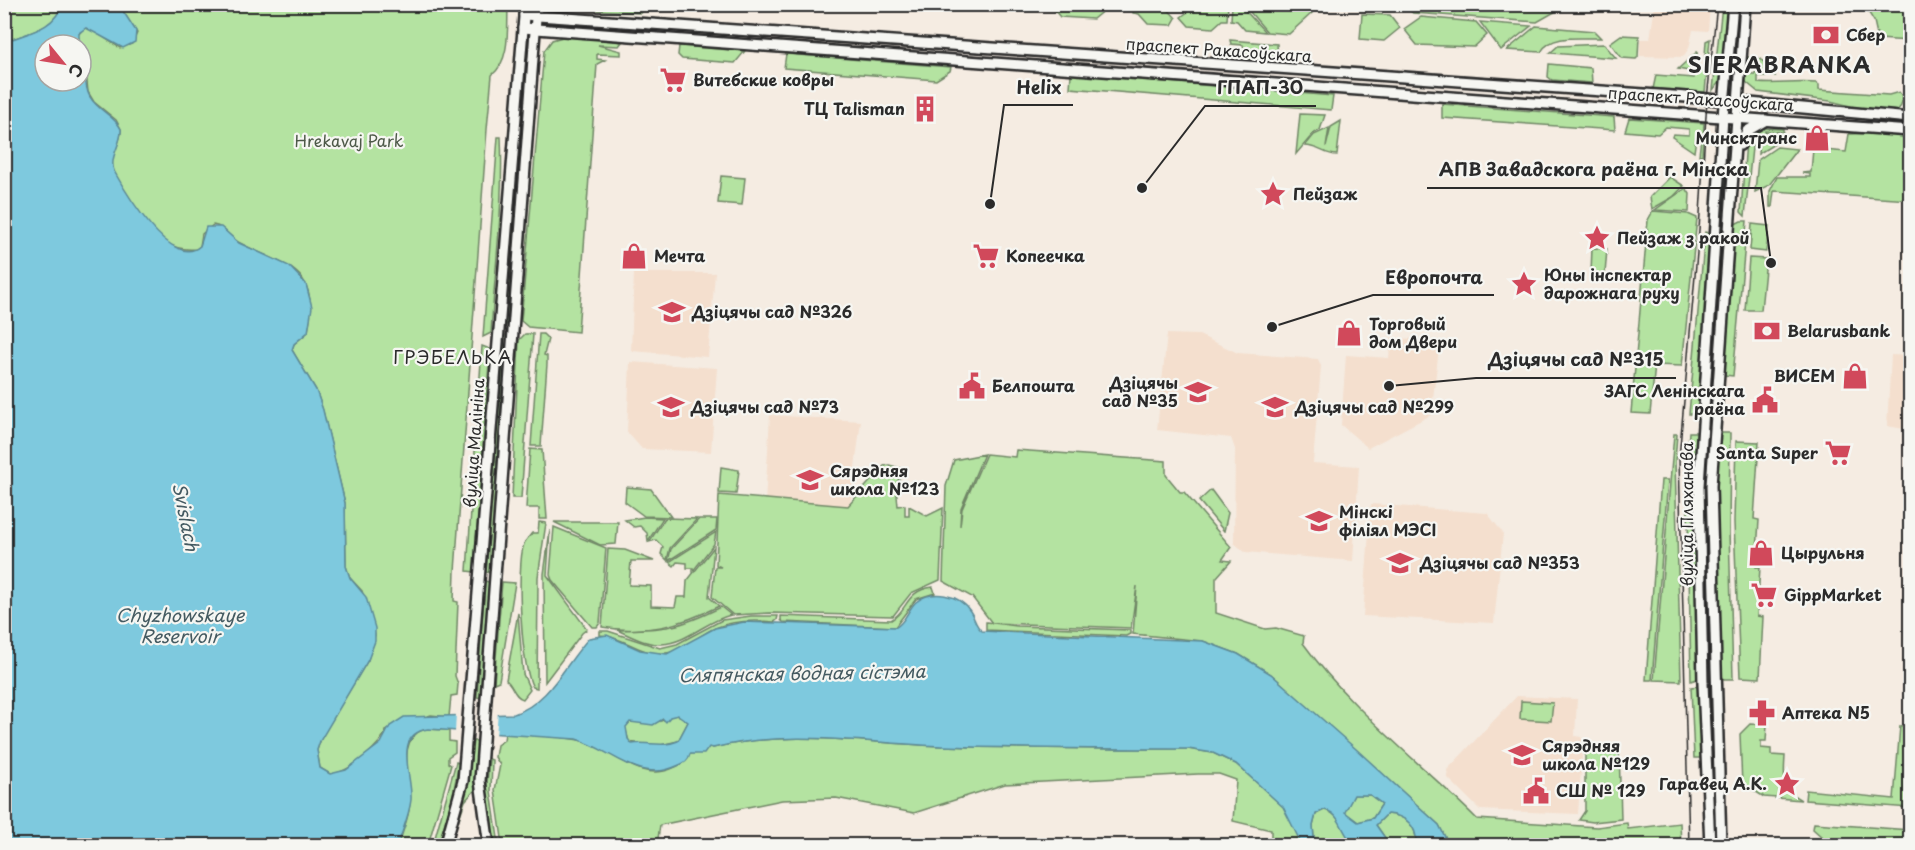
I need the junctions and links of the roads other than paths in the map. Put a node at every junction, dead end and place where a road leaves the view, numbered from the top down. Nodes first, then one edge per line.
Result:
1 (525, 4) edge
2 (537, 4) edge
3 (1733, 4) edge
4 (1745, 4) edge
5 (524, 15) junction
6 (536, 16) junction
7 (523, 28) junction
8 (535, 28) junction
9 (1486, 85) junction
10 (1484, 98) junction
11 (1724, 101) junction
12 (1740, 102) junction
13 (1723, 116) junction
14 (1739, 117) junction
15 (1911, 118) edge
16 (1767, 120) junction
17 (1911, 131) edge
18 (1735, 168) junction
19 (498, 329) junction
20 (511, 330) junction
21 (1703, 683) junction
22 (1716, 683) junction
23 (1720, 810) junction
24 (1709, 811) junction
25 (445, 846) edge
26 (489, 846) edge
27 (1710, 846) edge
28 (1721, 846) edge

1 - 5 main road, вуліца Малініна
2 - 6 main road, вуліца Малініна
3 - 11 main road, вуліца Пляханава
4 - 12 main road, вуліца Пляханава
5 - 6 main road, праспект Ракасоўскага
5 - 7 main road, вуліца Малініна
6 - 8 main road, вуліца Малініна
6 - 9 main road, праспект Ракасоўскага
7 - 8 main road, праспект Ракасоўскага
7 - 19 main road, вуліца Малініна
8 - 10 main road, праспект Ракасоўскага
8 - 20 main road, вуліца Малініна
9 - 10 main road
9 - 11 main road, праспект Ракасоўскага
10 - 13 main road, праспект Ракасоўскага
11 - 12 main road, праспект Ракасоўскага
11 - 13 main road, вуліца Пляханава
12 - 14 main road, вуліца Пляханава
12 - 15 main road, праспект Ракасоўскага
13 - 14 main road, праспект Ракасоўскага
13 - 21 main road, вуліца Пляханава
14 - 16 main road, праспект Ракасоўскага
14 - 18 main road, вуліца Пляханава
16 - 17 main road, праспект Ракасоўскага
16 - 18 main road
18 - 22 main road, вуліца Пляханава
19 - 20 main road
19 - 25 main road, вуліца Малініна
20 - 26 main road, вуліца Малініна
21 - 22 main road
21 - 24 main road, вуліца Пляханава
22 - 23 main road, вуліца Пляханава
23 - 24 main road
23 - 28 main road, вуліца Пляханава
24 - 27 main road, вуліца Пляханава

